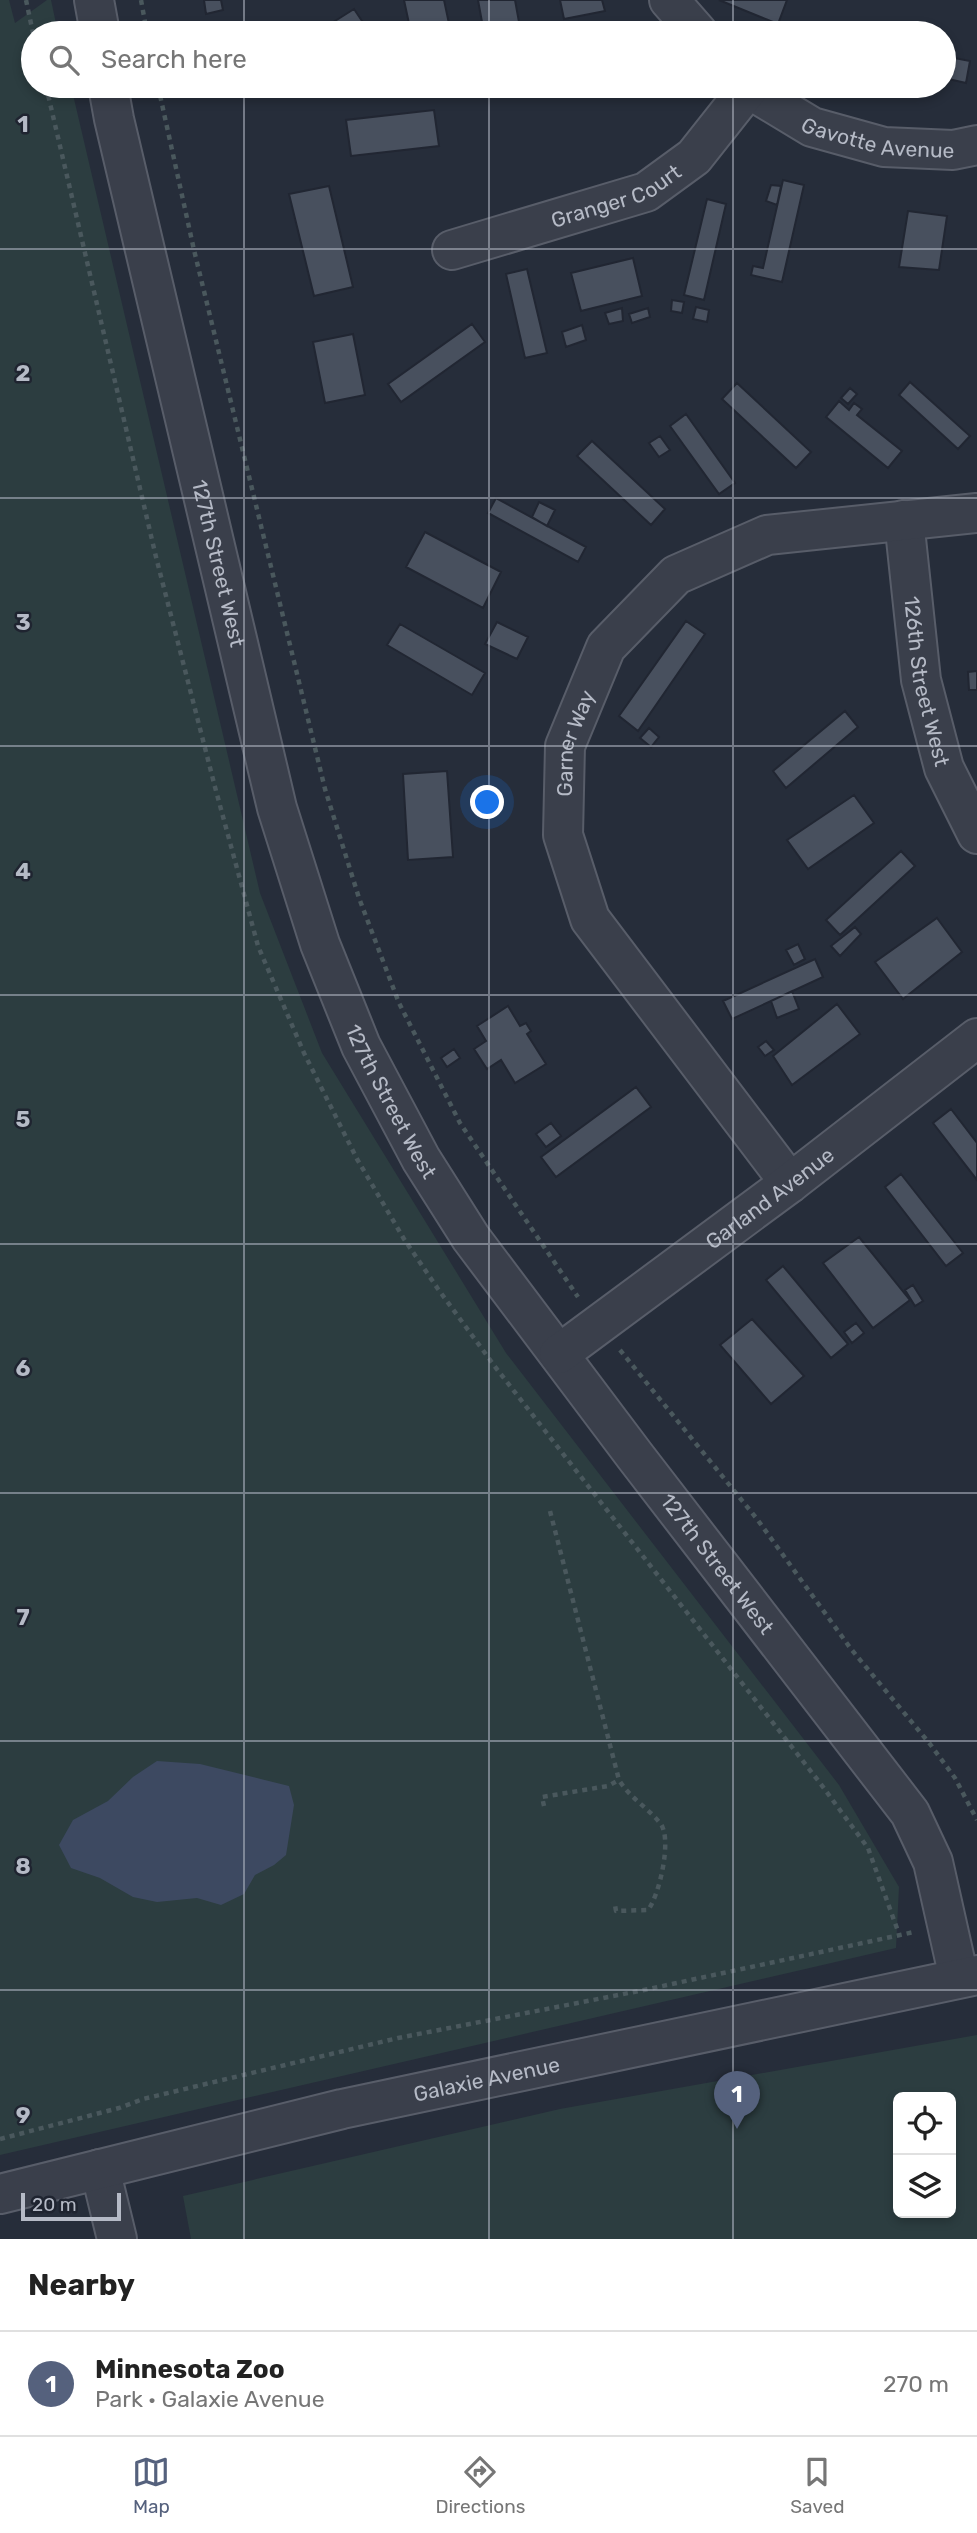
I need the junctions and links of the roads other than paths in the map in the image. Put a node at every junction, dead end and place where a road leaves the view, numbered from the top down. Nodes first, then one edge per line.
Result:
1 (94, 0) edge
2 (669, 0) edge
3 (98, 21) edge
4 (687, 21) edge
5 (110, 98) edge
6 (738, 98) edge
7 (763, 98) edge
8 (977, 145) edge
9 (452, 250) dead end
10 (977, 513) edge
11 (904, 520) junction
12 (977, 834) edge
13 (977, 1038) edge
14 (790, 1183) junction
15 (559, 1354) junction
16 (968, 1977) edge
17 (100, 2169) junction
18 (0, 2194) edge
19 (117, 2239) edge

1 - 3 street
2 - 4 street
5 - 15 street, 127th Street West
6 - 9 street, Granger Court
7 - 8 street, Gavotte Avenue
10 - 11 street, Garner Way
11 - 12 street, 126th Street West
11 - 14 street, Garner Way
13 - 14 street, Garland Avenue
14 - 15 street, Garland Avenue
15 - 16 street, 127th Street West
16 - 17 street, Galaxie Avenue
17 - 18 street, Galaxie Avenue
17 - 19 street

